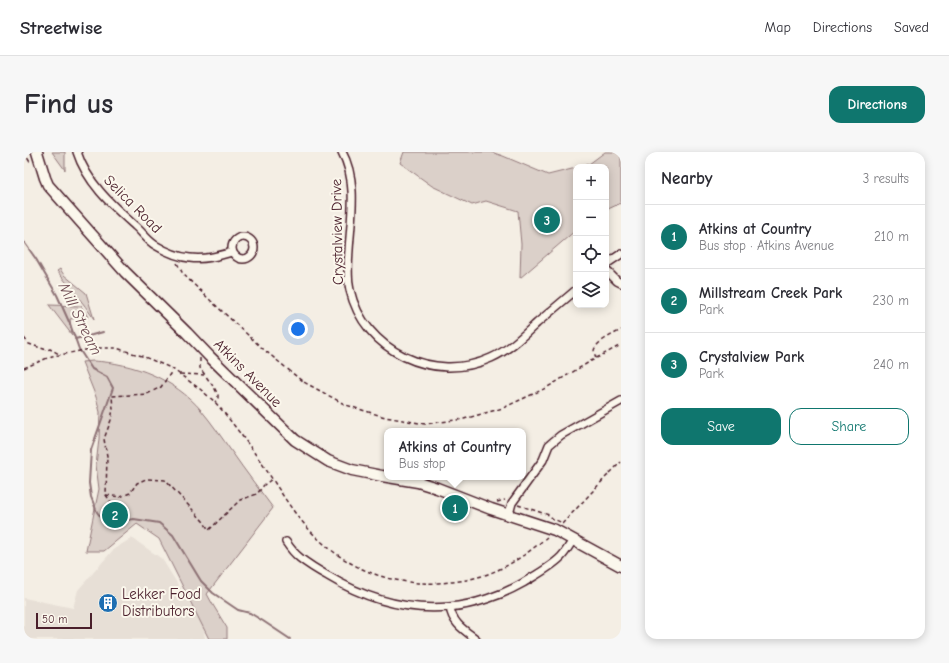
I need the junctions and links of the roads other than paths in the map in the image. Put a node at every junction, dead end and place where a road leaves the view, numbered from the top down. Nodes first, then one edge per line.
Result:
1 (37, 152) edge
2 (77, 152) edge
3 (342, 152) edge
4 (232, 252) dead end
5 (621, 254) edge
6 (609, 262) edge
7 (608, 272) edge
8 (621, 283) edge
9 (573, 293) edge
10 (621, 401) edge
11 (384, 476) edge
12 (406, 480) edge
13 (509, 514) junction
14 (573, 540) junction
15 (286, 542) dead end
16 (621, 566) edge
17 (450, 607) junction
18 (476, 639) edge

1 - 11 street, Atkins Avenue
2 - 4 street, Selica Road
3 - 9 street, Crystalview Drive
5 - 6 street
7 - 8 street
10 - 13 street
12 - 13 street, Atkins Avenue
13 - 14 street, Atkins Avenue
14 - 16 street, Atkins Avenue
14 - 17 street
15 - 17 street
17 - 18 street

